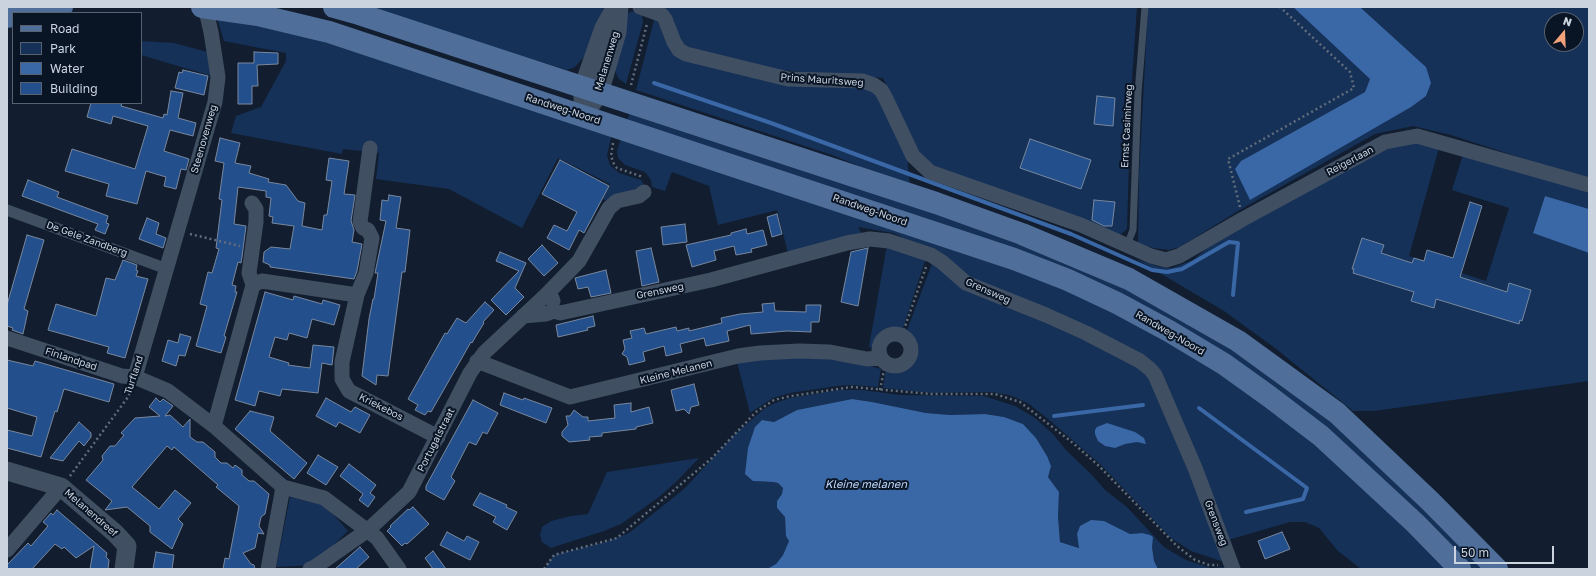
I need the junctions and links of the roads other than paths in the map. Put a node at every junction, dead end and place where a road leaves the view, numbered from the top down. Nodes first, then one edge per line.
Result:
1 (62, 7) edge
2 (202, 7) edge
3 (206, 7) edge
4 (334, 7) edge
5 (617, 7) edge
6 (1145, 7) edge
7 (645, 8) edge
8 (33, 12) edge
9 (591, 90) junction
10 (583, 116) junction
11 (370, 148) dead end
12 (1589, 185) edge
13 (644, 192) road end
14 (252, 202) dead end
15 (7, 210) edge
16 (1126, 245) junction
17 (167, 269) junction
18 (253, 285) junction
19 (357, 295) junction
20 (546, 295) junction
21 (554, 311) junction
22 (523, 316) junction
23 (7, 338) edge
24 (478, 361) junction
25 (883, 361) junction
26 (135, 377) junction
27 (214, 426) junction
28 (438, 436) junction
29 (7, 472) edge
30 (283, 487) junction
31 (61, 488) junction
32 (368, 530) junction
33 (7, 550) edge
34 (1233, 567) edge
35 (124, 569) edge
36 (268, 569) edge
37 (310, 569) edge
38 (399, 569) edge
39 (1460, 569) edge
40 (1497, 569) edge

1 - 8 main road
2 - 10 main road, Randweg-Noord
3 - 17 street, Steenovenweg
4 - 9 main road
5 - 9 street, Melanenweg
6 - 16 lane, Ernst Casimirweg
7 - 16 street, Prins Mauritsweg
9 - 10 street, Melanenweg
9 - 40 main road
10 - 39 main road, Randweg-Noord
11 - 19 street, Kriekebos
12 - 16 street, Reigerlaan
13 - 20 street, Portugalstraat
14 - 18 street
15 - 17 street, De Gele Zandberg
17 - 26 street, Turfland
18 - 19 street
18 - 27 street
19 - 28 street, Kriekebos
20 - 21 street
20 - 22 street, Portugalstraat
21 - 22 street, Grensweg
21 - 34 street, Grensweg
22 - 24 street, Portugalstraat
23 - 26 street, Finlandpad
24 - 25 street, Kleine Melanen
24 - 28 street, Portugalstraat
25 - 25 street, Kleine Melanen
26 - 27 street
27 - 30 street
28 - 32 street, Portugalstraat
29 - 31 street, Melanendreef
30 - 32 street
30 - 36 street
31 - 33 street
31 - 35 street, Melanendreef
32 - 37 street, Portugalstraat
32 - 38 street

